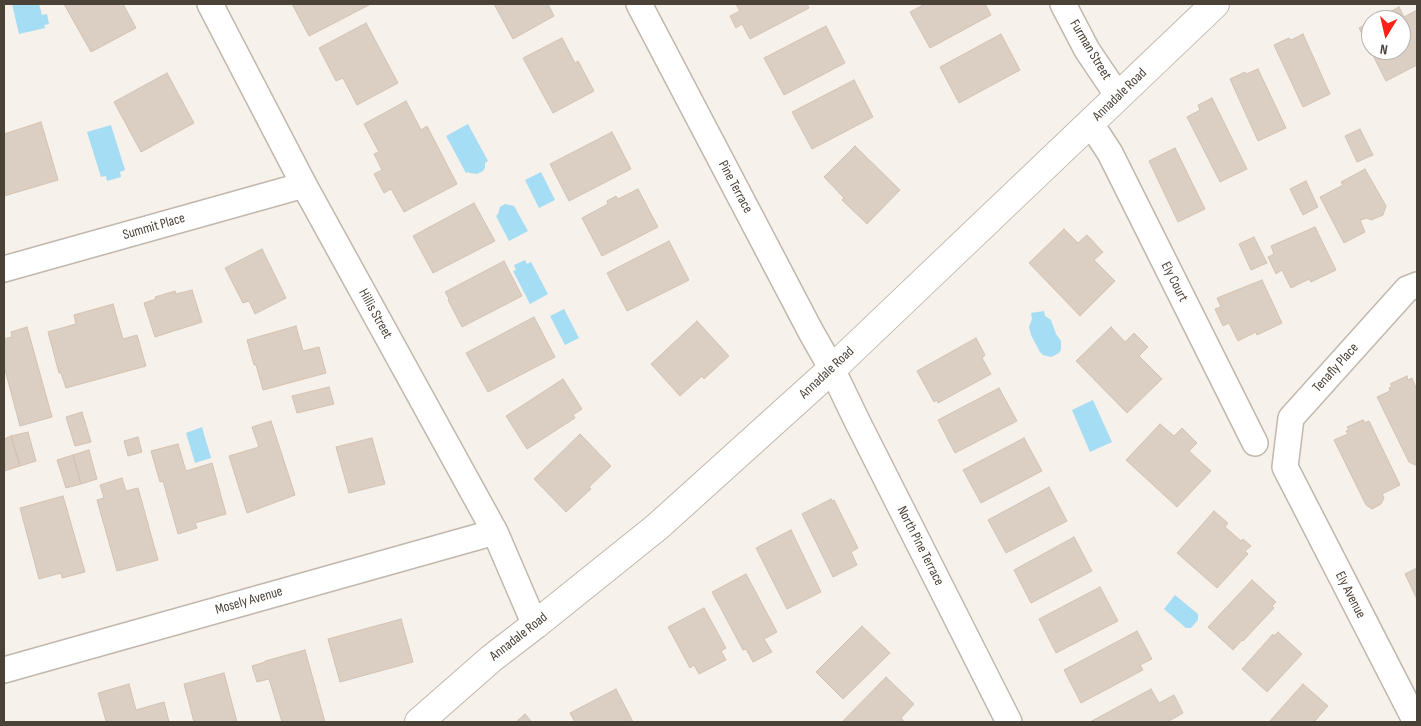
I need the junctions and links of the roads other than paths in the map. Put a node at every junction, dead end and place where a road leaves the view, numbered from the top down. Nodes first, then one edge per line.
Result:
1 (210, 4) edge
2 (639, 4) edge
3 (1063, 4) edge
4 (1215, 4) edge
5 (1118, 96) junction
6 (1091, 124) junction
7 (304, 185) junction
8 (4, 269) edge
9 (1417, 285) edge
10 (832, 369) junction
11 (1255, 443) dead end
12 (1285, 467) joint
13 (495, 532) junction
14 (535, 625) junction
15 (4, 670) edge
16 (419, 722) edge
17 (1009, 722) edge
18 (1416, 722) edge

1 - 7 street, Hillis Street
2 - 10 street, Pine Terrace
3 - 5 street, Furman Street
4 - 5 street, Annadale Road
5 - 6 street, Annadale Road
6 - 10 street, Annadale Road
6 - 11 street, Ely Court
7 - 8 street, Summit Place
7 - 13 street, Hillis Street
9 - 12 street, Tenafly Place
10 - 14 street, Annadale Road
10 - 17 street, North Pine Terrace
12 - 18 street, Ely Avenue
13 - 14 street, Hillis Street
13 - 15 street, Mosely Avenue
14 - 16 street, Annadale Road

